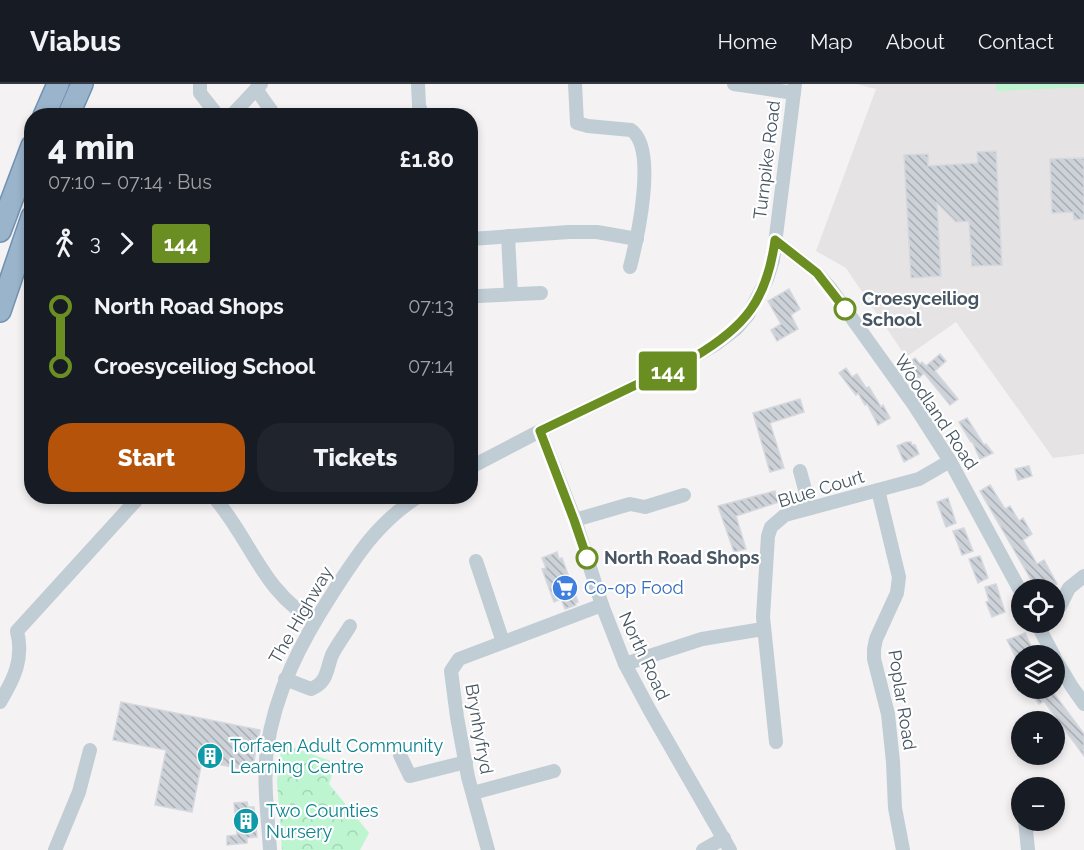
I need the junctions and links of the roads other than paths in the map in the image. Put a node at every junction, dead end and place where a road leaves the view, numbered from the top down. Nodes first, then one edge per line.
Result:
1 (58, 84) edge
2 (82, 84) edge
3 (200, 84) edge
4 (418, 84) edge
5 (575, 84) edge
6 (734, 84) edge
7 (258, 86) edge
8 (794, 88) edge
9 (48, 108) edge
10 (72, 108) edge
11 (212, 108) edge
12 (238, 108) edge
13 (270, 108) edge
14 (420, 108) edge
15 (24, 167) edge
16 (0, 231) edge
17 (508, 236) junction
18 (478, 238) edge
19 (637, 239) junction
20 (24, 240) edge
21 (775, 240) junction
22 (630, 267) dead end
23 (541, 293) dead end
24 (511, 294) junction
25 (479, 296) dead end
26 (0, 311) edge
27 (540, 431) junction
28 (950, 461) junction
29 (478, 463) edge
30 (800, 471) dead end
31 (878, 490) junction
32 (684, 495) dead end
33 (133, 504) edge
34 (218, 504) edge
35 (408, 504) edge
36 (810, 508) junction
37 (574, 520) junction
38 (476, 561) dead end
39 (1084, 576) edge
40 (1014, 579) edge
41 (1065, 596) edge
42 (602, 605) junction
43 (315, 621) junction
44 (350, 626) dead end
45 (764, 629) junction
46 (503, 642) junction
47 (625, 664) junction
48 (1065, 675) edge
49 (285, 679) junction
50 (0, 702) edge
51 (1084, 704) edge
52 (776, 742) dead end
53 (90, 750) dead end
54 (400, 755) dead end
55 (466, 762) junction
56 (554, 771) dead end
57 (473, 793) junction
58 (1026, 831) edge
59 (727, 844) edge
60 (55, 850) edge
61 (270, 850) edge
62 (488, 850) edge
63 (703, 850) edge
64 (903, 850) edge
65 (1028, 850) edge

1 - 9 highway
2 - 10 highway
3 - 11 street
4 - 14 street
5 - 19 street
6 - 8 street
7 - 12 street
7 - 13 street
8 - 21 street, Turnpike Road
15 - 16 highway
17 - 18 street
17 - 19 street
17 - 24 street
19 - 22 street
20 - 26 highway
21 - 27 street
21 - 28 street, Woodland Road
23 - 24 street
24 - 25 street
27 - 29 street
27 - 37 street, North Road
28 - 31 street, Blue Court
28 - 40 street, Woodland Road
30 - 36 street
31 - 36 street, Blue Court
31 - 64 street, Poplar Road
32 - 37 street
33 - 50 street
34 - 43 street
35 - 43 street, The Highway
36 - 45 street, Blue Court
37 - 42 street, North Road
38 - 46 street
39 - 41 street
42 - 46 street, Brynhyfryd
42 - 47 street, North Road
43 - 49 street, The Highway
44 - 49 street
45 - 47 street
45 - 52 street, Blue Court
46 - 55 street, Brynhyfryd
47 - 59 street, North Road
48 - 51 street
49 - 61 street, The Highway
53 - 60 street
54 - 55 street
55 - 57 street, Brynhyfryd
56 - 57 street
57 - 62 street, Brynhyfryd
58 - 65 street
59 - 63 street

